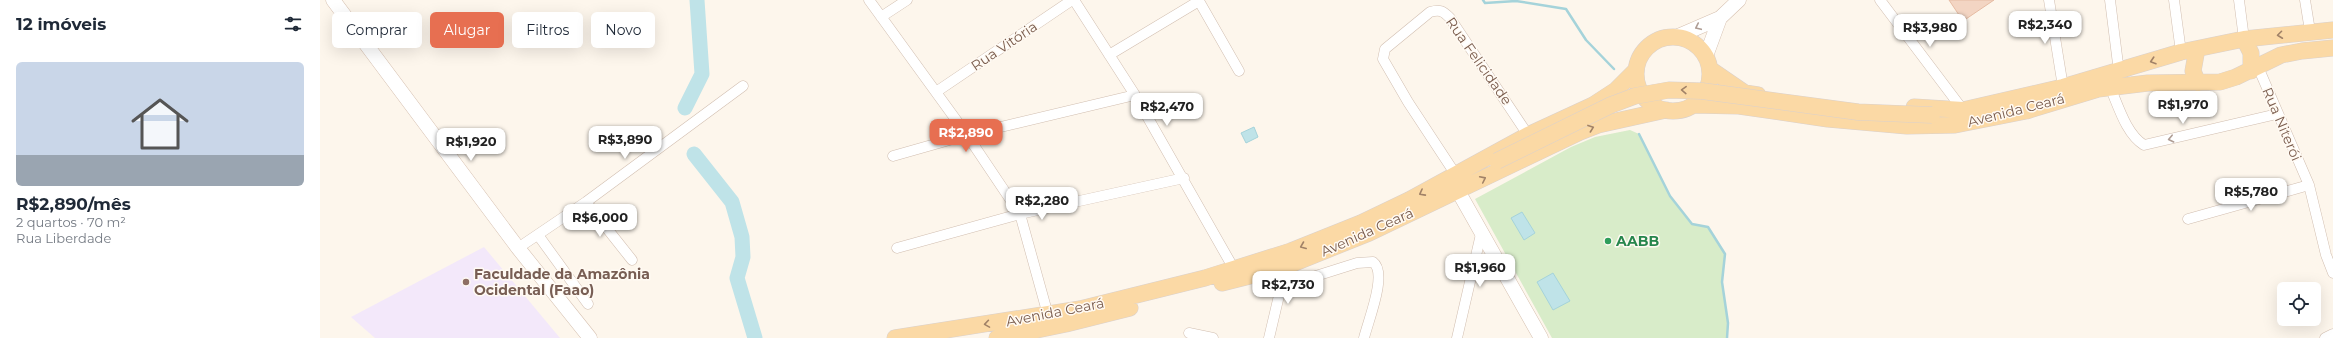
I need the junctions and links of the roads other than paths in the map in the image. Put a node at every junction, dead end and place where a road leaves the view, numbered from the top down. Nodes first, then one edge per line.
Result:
1 (333, 0) edge
2 (869, 0) edge
3 (907, 0) edge
4 (1073, 0) edge
5 (1739, 0) edge
6 (1880, 0) edge
7 (2049, 0) edge
8 (2110, 0) edge
9 (2174, 0) edge
10 (2239, 0) edge
11 (2305, 0) edge
12 (881, 17) junction
13 (1720, 18) junction
14 (2333, 30) edge
15 (2310, 31) junction
16 (1676, 37) junction
17 (2244, 39) junction
18 (2333, 48) edge
19 (2189, 51) junction
20 (1109, 55) junction
21 (1708, 63) junction
22 (2255, 69) junction
23 (1239, 71) dead end
24 (1635, 71) junction
25 (2119, 72) junction
26 (2198, 83) junction
27 (743, 86) dead end
28 (2063, 87) junction
29 (2110, 87) junction
30 (936, 92) junction
31 (1135, 95) junction
32 (1693, 105) junction
33 (1666, 110) junction
34 (1961, 110) junction
35 (2277, 114) junction
36 (967, 135) junction
37 (1528, 135) junction
38 (893, 156) dead end
39 (1184, 178) junction
40 (1459, 179) junction
41 (2309, 185) junction
42 (586, 202) junction
43 (1020, 214) junction
44 (2188, 219) dead end
45 (1481, 234) junction
46 (538, 235) junction
47 (518, 248) junction
48 (897, 248) dead end
49 (632, 260) dead end
50 (1282, 268) junction
51 (1234, 269) junction
52 (2333, 273) edge
53 (1281, 287) junction
54 (588, 304) dead end
55 (1052, 322) junction
56 (964, 328) junction
57 (1190, 333) dead end
58 (2333, 334) edge
59 (590, 338) edge
60 (896, 338) edge
61 (930, 338) edge
62 (997, 338) edge
63 (1027, 338) edge
64 (1213, 338) edge
65 (1269, 338) edge
66 (1364, 338) edge
67 (1457, 338) edge
68 (1541, 338) edge
69 (2325, 338) edge

1 - 47 street
2 - 12 street
3 - 12 street
4 - 20 street
4 - 30 street, Rua Vitória
5 - 13 street
6 - 34 street
7 - 28 street
8 - 25 street
9 - 19 street
10 - 17 street
11 - 15 street
12 - 30 street
13 -> 16 street
13 - 21 street
14 - 15 main road, Avenida Ceará
15 -> 17 main road, Avenida Ceará
16 - 21 main road
16 - 24 main road
17 - 19 main road, Avenida Ceará
17 - 22 main road
18 - 22 main road, Avenida Ceará
19 -> 25 main road, Avenida Ceará
19 - 26 main road
20 - 23 street
20 - 31 street
21 - 32 main road
21 - 34 main road, Avenida Ceará
22 - 26 main road, Avenida Ceará
22 - 35 street, Rua Niterói
24 - 33 main road
24 - 37 main road
25 - 28 main road, Avenida Ceará
26 - 29 main road, Avenida Ceará
27 - 42 street
28 - 34 main road, Avenida Ceará
29 - 32 main road, Avenida Ceará
35 -> 29 street
30 - 36 street
31 - 36 street
31 - 39 street
32 - 33 main road
40 -> 33 main road, Avenida Ceará
34 -> 40 main road, bridge
35 - 41 street, Rua Niterói
36 - 38 street
36 - 43 street
37 - 40 main road
37 - 40 street, Rua Felicidade
39 - 43 street
39 - 51 street
40 - 45 street
40 - 50 main road, Avenida Ceará
40 -> 51 main road, Avenida Ceará
41 - 44 street
41 - 52 street, Rua Niterói
42 - 46 street
42 - 49 street
43 - 48 street
43 - 55 street
45 - 67 street
45 - 68 street
46 - 47 street
46 - 54 street
47 - 59 street
50 - 53 street
50 - 55 main road, Avenida Ceará
51 - 55 main road, Avenida Ceará
53 - 65 street
53 - 66 street
55 -> 56 main road, Avenida Ceará
55 - 62 main road, Avenida Ceará
55 - 63 street, Avenida Ceará
56 - 60 main road, Avenida Ceará
56 - 61 main road
57 - 64 street
58 - 69 street

